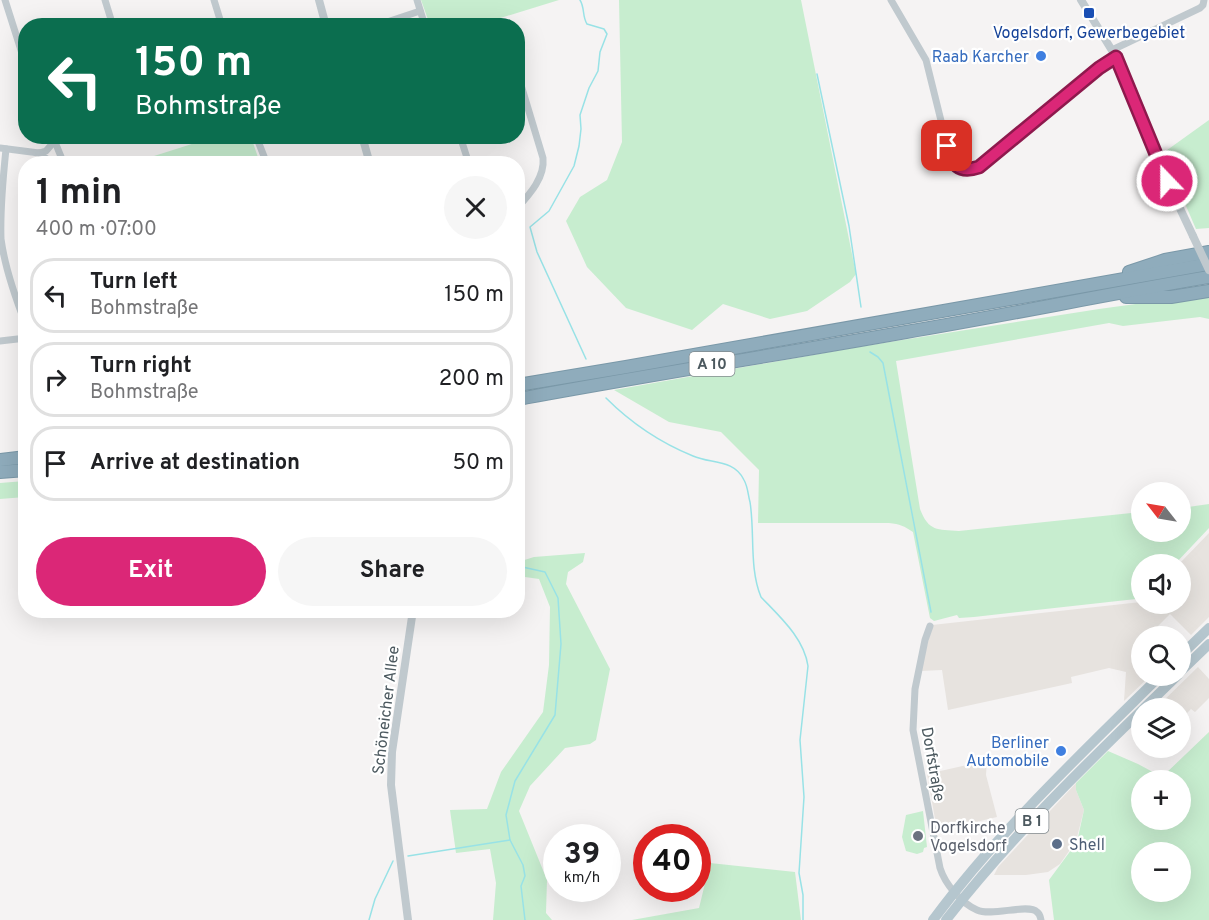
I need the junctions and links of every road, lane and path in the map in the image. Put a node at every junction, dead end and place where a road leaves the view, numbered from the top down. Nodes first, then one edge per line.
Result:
1 (5, 0) edge
2 (105, 0) edge
3 (214, 0) edge
4 (319, 0) edge
5 (417, 0) edge
6 (891, 0) edge
7 (1080, 0) edge
8 (1204, 0) edge
9 (420, 11) junction
10 (111, 18) edge
11 (220, 18) edge
12 (324, 18) edge
13 (399, 18) edge
14 (422, 18) edge
15 (18, 41) edge
16 (1114, 53) junction
17 (525, 98) edge
18 (51, 144) edge
19 (3, 149) edge
20 (39, 153) junction
21 (42, 156) edge
22 (525, 198) edge
23 (1209, 252) edge
24 (1209, 264) edge
25 (1209, 270) edge
26 (1209, 277) edge
27 (1090, 291) junction
28 (1209, 291) edge
29 (18, 304) edge
30 (18, 339) edge
31 (0, 341) edge
32 (525, 384) edge
33 (525, 398) edge
34 (18, 459) edge
35 (0, 460) edge
36 (18, 471) edge
37 (0, 472) edge
38 (411, 618) edge
39 (930, 626) dead end
40 (1209, 628) edge
41 (1209, 644) edge
42 (1191, 645) edge
43 (1191, 662) edge
44 (1150, 686) edge
45 (1167, 686) edge
46 (1154, 698) edge
47 (1131, 721) edge
48 (959, 896) junction
49 (408, 920) edge
50 (933, 920) edge
51 (946, 920) edge
52 (1041, 920) edge

1 - 15 street
2 - 10 street
3 - 11 street
4 - 12 street
5 - 9 street
6 - 16 street
7 - 16 street
8 - 16 street
9 - 13 street
9 - 14 street
16 - 25 street, bridge
17 - 22 street
18 - 20 street
19 - 20 street
19 - 29 street
20 - 21 street
23 - 27 highway
24 - 27 highway, A 10
26 - 27 highway, A 10
27 - 28 highway
27 - 32 highway, A 10
27 - 33 highway, A 10
30 - 31 street
34 - 35 highway
36 - 37 highway
38 - 49 street, Schöneicher Allee
39 - 48 street, Dorfstraße
40 - 42 main road
41 - 43 main road, B 1
44 - 48 main road, B 1
45 - 46 main road, B 1
47 - 48 main road, B 1
48 - 50 main road, B 1
48 - 51 main road, B 1
48 - 52 street

